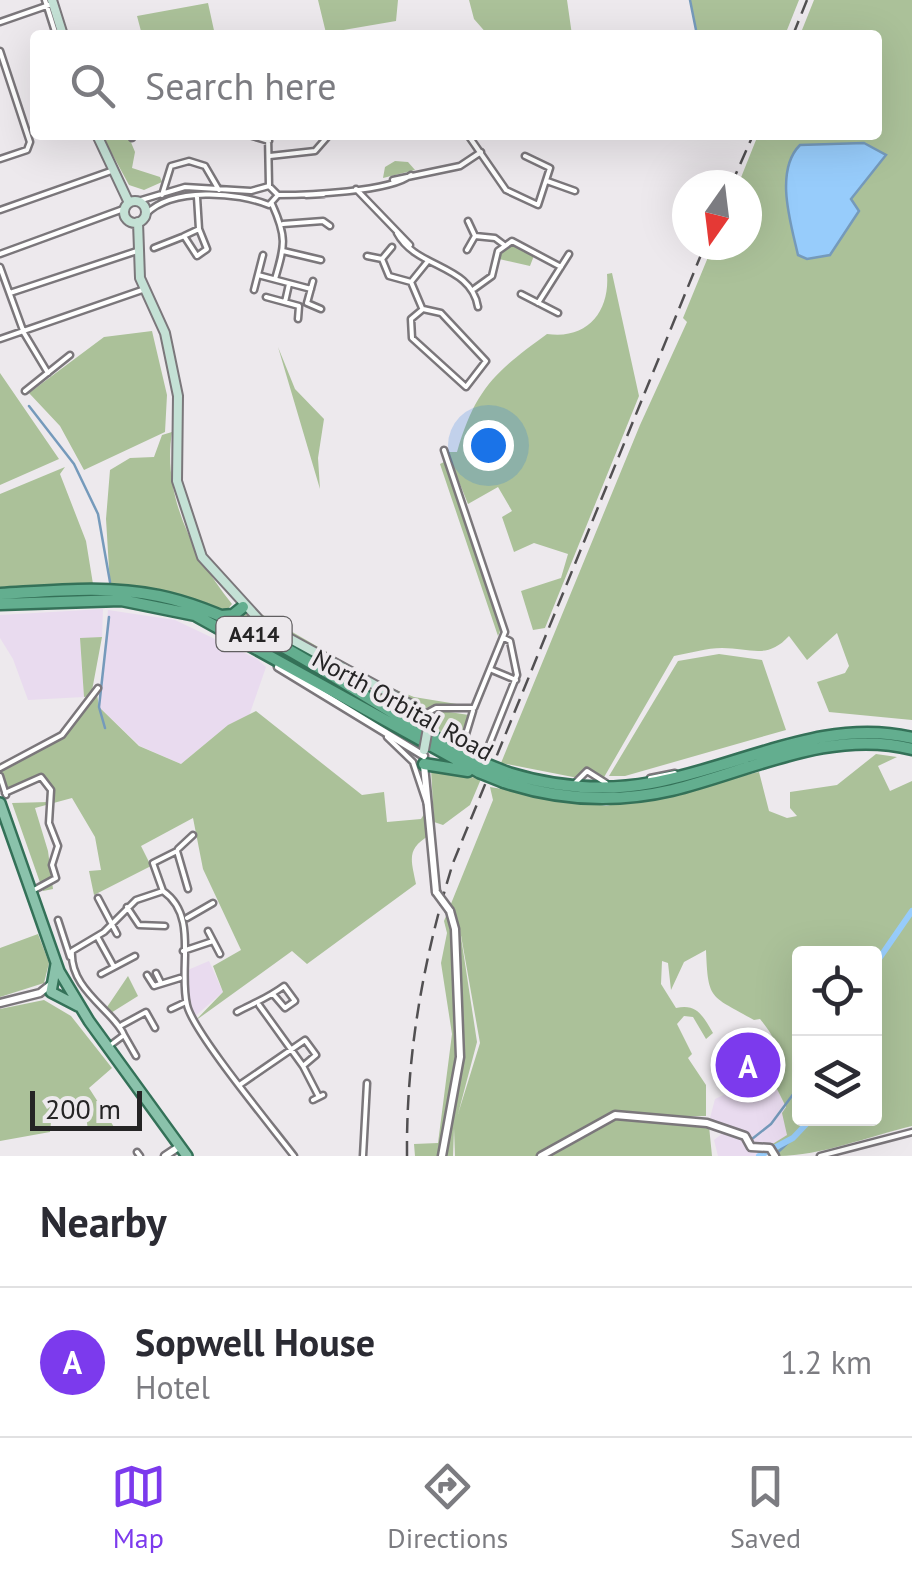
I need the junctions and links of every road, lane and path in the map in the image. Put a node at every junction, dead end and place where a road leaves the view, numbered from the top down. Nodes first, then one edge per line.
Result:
1 (49, 2) edge
2 (0, 22) edge
3 (57, 30) edge
4 (0, 51) edge
5 (99, 140) edge
6 (268, 140) edge
7 (325, 140) edge
8 (472, 140) edge
9 (481, 152) junction
10 (270, 156) junction
11 (525, 156) dead end
12 (0, 160) edge
13 (111, 171) junction
14 (547, 181) junction
15 (270, 186) junction
16 (356, 189) junction
17 (219, 190) junction
18 (261, 190) junction
19 (575, 191) dead end
20 (162, 195) junction
21 (278, 195) junction
22 (197, 197) junction
23 (262, 202) junction
24 (272, 204) junction
25 (127, 208) junction
26 (0, 210) edge
27 (146, 214) junction
28 (468, 221) dead end
29 (138, 222) junction
30 (284, 224) junction
31 (330, 226) dead end
32 (198, 229) junction
33 (184, 236) junction
34 (476, 236) junction
35 (503, 244) junction
36 (392, 247) dead end
37 (154, 248) dead end
38 (283, 250) junction
39 (467, 250) dead end
40 (137, 251) junction
41 (0, 254) edge
42 (570, 254) dead end
43 (263, 255) dead end
44 (366, 256) dead end
45 (382, 259) junction
46 (321, 260) dead end
47 (428, 261) junction
48 (0, 267) edge
49 (561, 267) junction
50 (258, 275) junction
51 (275, 280) junction
52 (313, 281) dead end
53 (412, 282) junction
54 (290, 284) junction
55 (310, 289) junction
56 (474, 289) junction
57 (146, 290) junction
58 (254, 290) dead end
59 (10, 294) junction
60 (522, 294) dead end
61 (266, 297) dead end
62 (285, 302) junction
63 (538, 303) junction
64 (478, 307) dead end
65 (423, 309) junction
66 (320, 310) dead end
67 (558, 314) dead end
68 (298, 319) dead end
69 (24, 333) junction
70 (0, 339) edge
71 (70, 355) dead end
72 (48, 373) junction
73 (25, 391) dead end
74 (444, 450) dead end
75 (0, 594) edge
76 (0, 604) edge
77 (240, 610) junction
78 (220, 616) junction
79 (247, 630) junction
80 (504, 638) junction
81 (254, 644) junction
82 (278, 667) joint
83 (490, 669) junction
84 (516, 680) junction
85 (98, 688) dead end
86 (472, 710) junction
87 (426, 714) junction
88 (380, 726) junction
89 (912, 738) edge
90 (464, 744) dead end
91 (912, 749) edge
92 (424, 756) junction
93 (482, 763) junction
94 (0, 768) edge
95 (0, 776) edge
96 (506, 777) junction
97 (4, 797) edge
98 (429, 807) junction
99 (193, 835) dead end
100 (177, 850) junction
101 (188, 889) dead end
102 (33, 890) junction
103 (165, 892) junction
104 (98, 898) dead end
105 (163, 902) dead end
106 (213, 903) dead end
107 (127, 906) junction
108 (185, 918) junction
109 (58, 920) dead end
110 (110, 922) junction
111 (165, 926) dead end
112 (208, 931) dead end
113 (117, 934) dead end
114 (98, 938) junction
115 (213, 941) junction
116 (183, 951) junction
117 (220, 954) dead end
118 (135, 956) dead end
119 (71, 960) junction
120 (114, 967) junction
121 (156, 973) dead end
122 (101, 974) dead end
123 (147, 975) dead end
124 (182, 977) junction
125 (161, 983) junction
126 (59, 987) junction
127 (272, 994) junction
128 (0, 1002) edge
129 (186, 1002) junction
130 (259, 1005) junction
131 (172, 1009) dead end
132 (237, 1012) dead end
133 (120, 1026) junction
134 (155, 1028) dead end
135 (124, 1034) junction
136 (108, 1047) junction
137 (290, 1049) junction
138 (136, 1056) dead end
139 (303, 1066) junction
140 (367, 1082) dead end
141 (241, 1084) junction
142 (318, 1097) dead end
143 (912, 1132) edge
144 (180, 1146) junction
145 (773, 1152) edge
146 (165, 1156) edge
147 (187, 1156) edge
148 (294, 1156) edge
149 (362, 1156) edge
150 (442, 1156) edge
151 (542, 1156) edge
152 (820, 1156) edge

1 - 2 street
1 - 3 main road
4 - 12 street
5 - 13 main road
6 - 10 street
7 - 10 street
8 - 9 street
9 - 14 street
9 - 16 street
10 - 15 street
11 - 14 street
13 - 25 main road
13 - 26 street
14 - 19 street
15 - 18 street
15 - 21 street
16 - 21 street
16 - 47 street
17 - 18 street
17 - 20 street
17 - 20 street
18 - 23 street
20 - 25 street
21 - 24 street
22 - 23 street
22 - 27 street
22 - 32 street
23 - 24 street
24 - 30 street
25 - 27 main road
25 - 29 main road
25 - 41 street
27 - 29 main road
28 - 34 street
29 - 40 main road
30 - 31 street
30 - 38 street
32 - 33 street
32 - 33 street
33 - 37 street
34 - 35 street
34 - 39 street
35 - 49 street
35 - 56 street
36 - 45 street
38 - 46 street
38 - 51 street
40 - 57 main road
40 - 59 street
42 - 49 street
43 - 50 street
44 - 45 street
45 - 53 street
47 - 53 street
47 - 56 street
48 - 59 street
49 - 63 street
50 - 51 street
50 - 58 street
51 - 54 street
52 - 55 street
53 - 65 street
54 - 55 street
54 - 62 street
55 - 66 street
56 - 64 street
57 - 69 street
57 - 77 main road
59 - 69 street
60 - 63 street
61 - 62 street
62 - 68 street
63 - 67 street
65 - 65 street
69 - 70 street
69 - 72 street
71 - 72 street
72 - 73 street
74 - 80 street
75 - 78 highway, North Orbital Road / A414
76 - 81 highway, North Orbital Road / A414
77 - 78 highway
77 - 79 highway
77 - 87 main road
78 - 79 highway, North Orbital Road / A414
79 - 93 highway, North Orbital Road / A414
80 - 83 street
80 - 84 street
81 - 82 highway
81 - 93 highway, North Orbital Road / A414
82 - 88 street
83 - 84 street
83 - 86 street
84 - 93 street
85 - 94 street
86 - 87 street
86 - 90 street
87 - 92 main road, bridge
88 - 92 street
88 - 98 street
89 - 96 highway, North Orbital Road / A414
91 - 96 highway, North Orbital Road / A414
92 - 93 highway
92 - 98 street
93 - 96 highway, North Orbital Road / A414, bridge
95 - 97 street
97 - 102 main road
97 - 102 street
98 - 150 street, bridge
99 - 100 street
100 - 101 street
100 - 103 street
102 - 126 main road
103 - 105 street
103 - 107 street
103 - 108 street
104 - 110 street
106 - 108 street
107 - 110 street
107 - 111 street
108 - 116 street
109 - 119 street
110 - 113 street
110 - 114 street
112 - 115 street
114 - 119 street
114 - 120 street
115 - 116 street
115 - 117 street
116 - 124 street
118 - 120 street
119 - 133 street
120 - 122 street
121 - 125 street
123 - 125 street
124 - 125 street
124 - 129 street
126 - 128 street
126 - 136 main road
127 - 127 street
127 - 130 street
129 - 131 street
129 - 141 street
130 - 132 street
130 - 137 street
133 - 134 street
133 - 135 street
135 - 136 street
135 - 138 street
136 - 144 main road
137 - 139 street
137 - 139 street
137 - 141 street
139 - 142 street
140 - 149 street
141 - 148 street
143 - 152 street
144 - 146 street
144 - 147 main road
145 - 151 street

